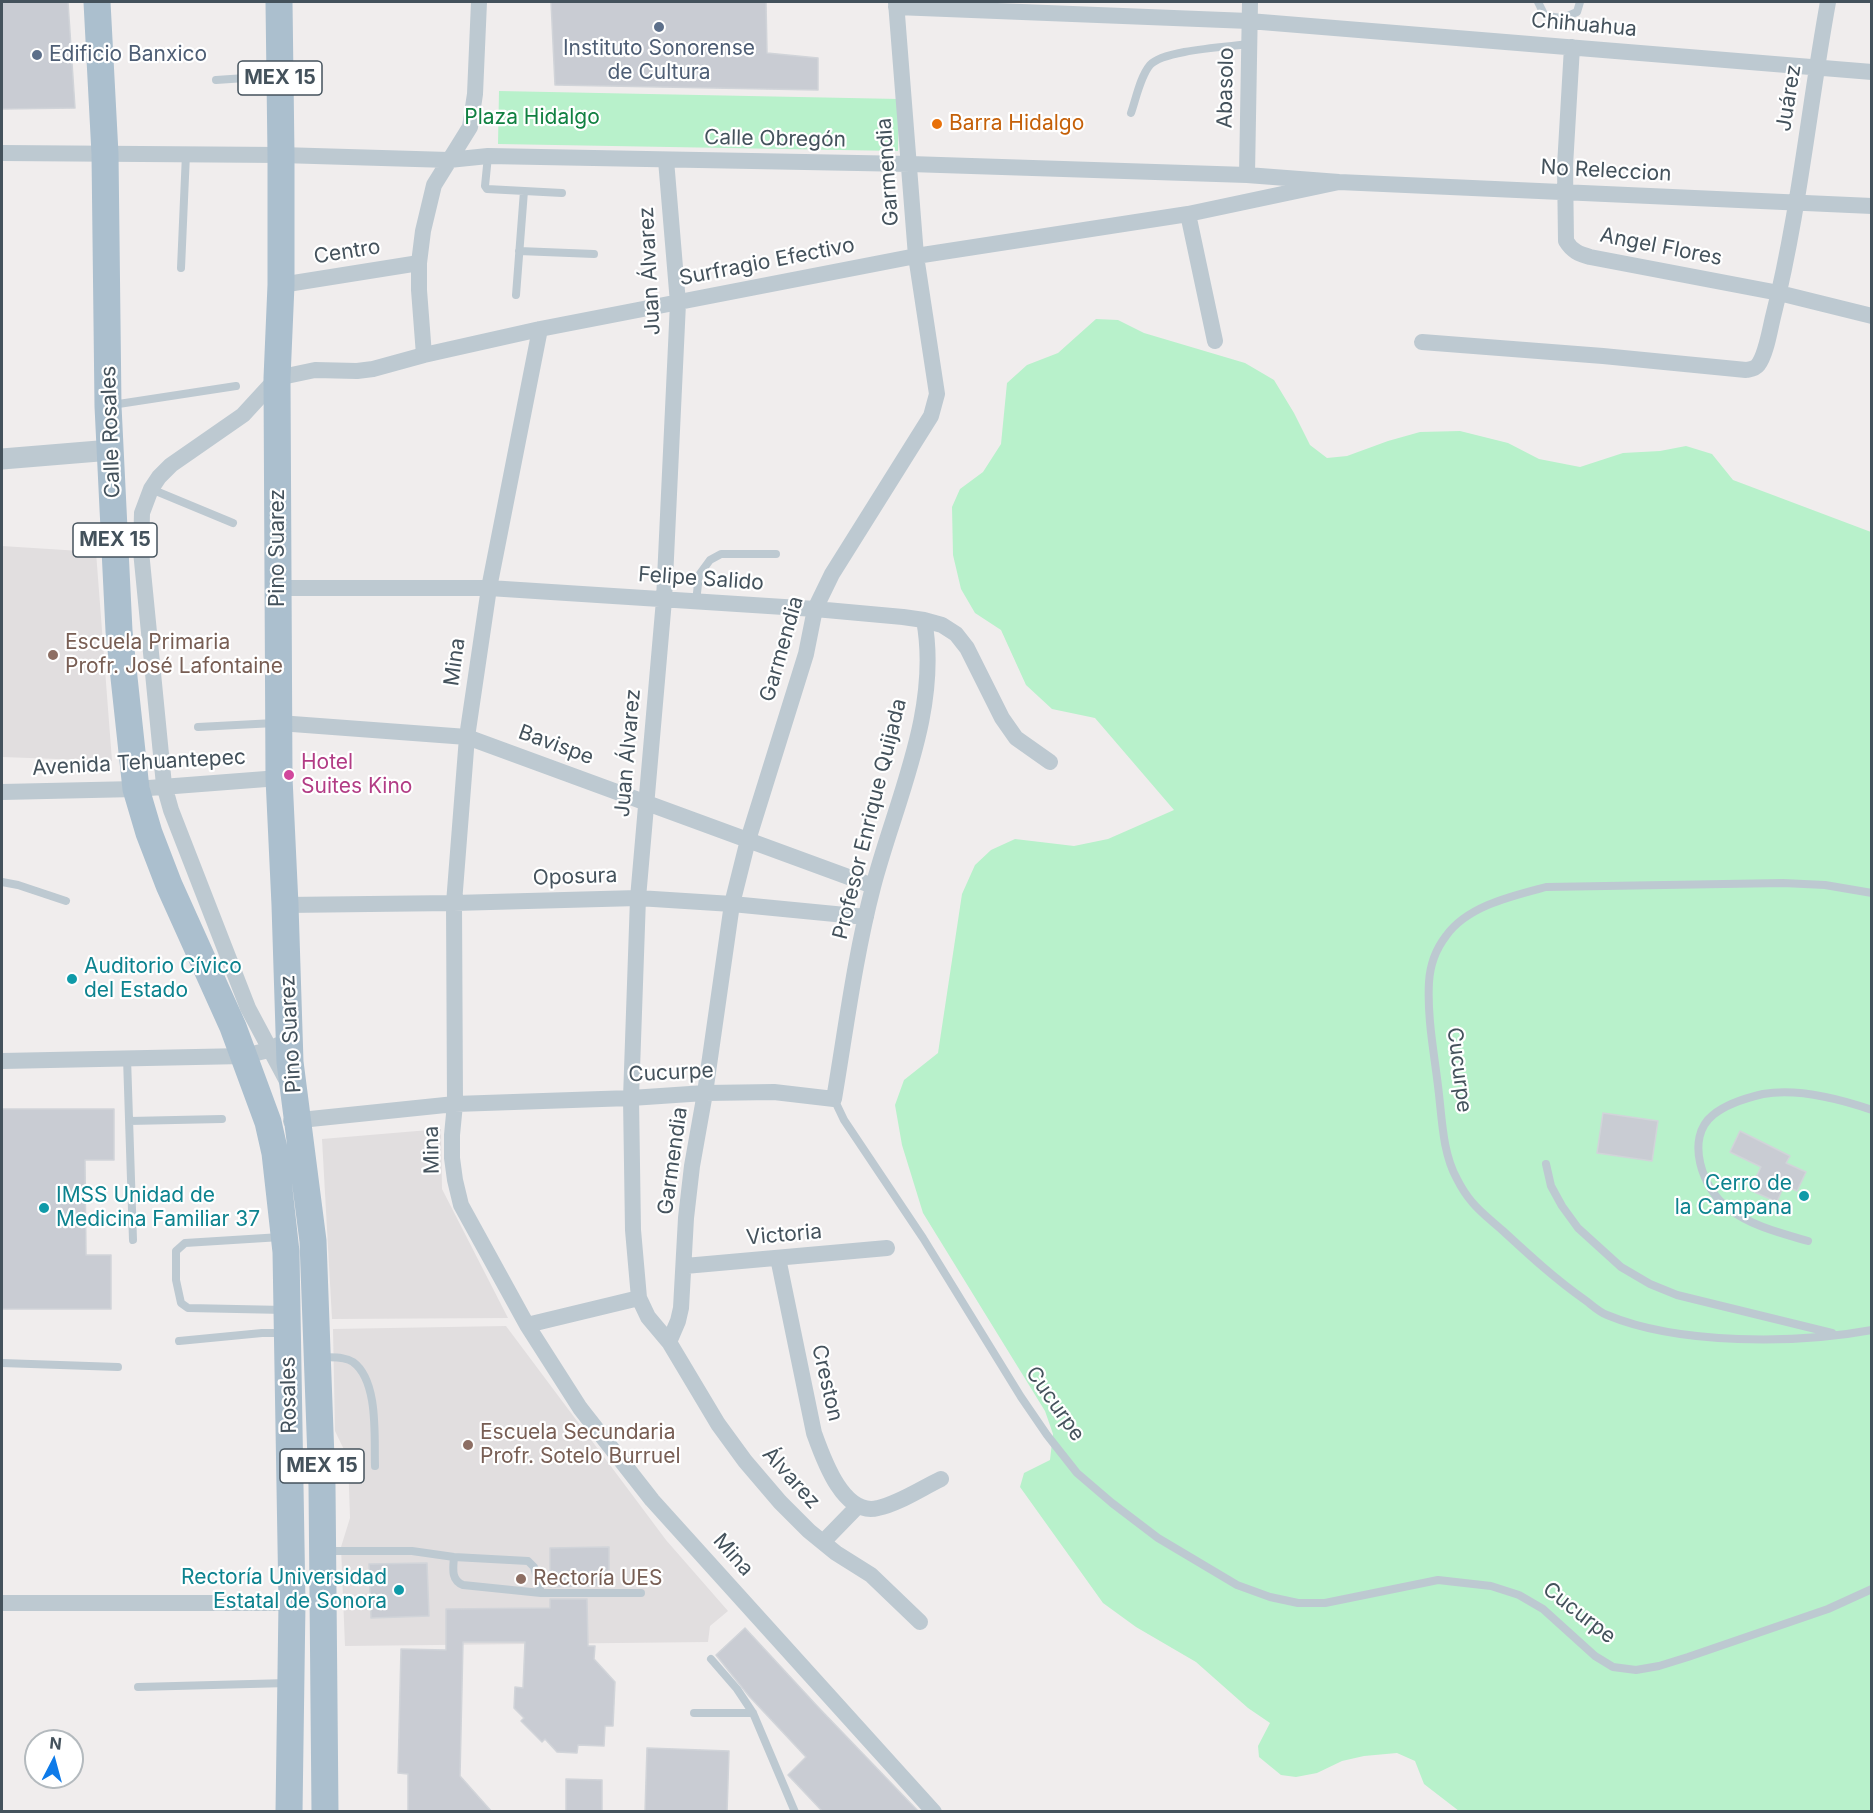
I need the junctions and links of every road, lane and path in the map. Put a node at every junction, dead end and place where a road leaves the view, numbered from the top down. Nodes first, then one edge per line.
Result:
1 (97, 2) edge
2 (279, 2) edge
3 (479, 2) edge
4 (1250, 2) edge
5 (1538, 2) edge
6 (1580, 2) edge
7 (1828, 2) edge
8 (896, 4) edge
9 (1250, 21) junction
10 (1249, 44) junction
11 (1572, 47) junction
12 (1816, 67) junction
13 (1872, 72) edge
14 (280, 75) junction
15 (216, 80) dead end
16 (1131, 114) dead end
17 (2, 153) edge
18 (105, 154) junction
19 (186, 154) junction
20 (281, 155) junction
21 (488, 156) junction
22 (449, 160) junction
23 (666, 160) junction
24 (910, 164) junction
25 (1247, 175) junction
26 (1339, 182) junction
27 (524, 191) junction
28 (1565, 191) junction
29 (562, 193) dead end
30 (1797, 203) junction
31 (1872, 206) edge
32 (1188, 214) junction
33 (519, 251) junction
34 (594, 254) dead end
35 (916, 256) junction
36 (419, 263) junction
37 (181, 268) dead end
38 (281, 285) junction
39 (1779, 293) junction
40 (516, 295) dead end
41 (678, 303) junction
42 (1872, 316) edge
43 (540, 328) junction
44 (1215, 341) dead end
45 (1422, 342) dead end
46 (424, 355) junction
47 (277, 378) junction
48 (236, 386) dead end
49 (108, 405) junction
50 (111, 450) junction
51 (2, 459) edge
52 (151, 489) junction
53 (233, 523) dead end
54 (776, 554) dead end
55 (278, 588) junction
56 (489, 588) junction
57 (664, 600) junction
58 (696, 602) junction
59 (815, 609) junction
60 (924, 620) junction
61 (279, 723) junction
62 (198, 727) dead end
63 (467, 737) junction
64 (1050, 762) dead end
65 (279, 778) junction
66 (164, 785) junction
67 (136, 789) junction
68 (2, 792) edge
69 (646, 801) junction
70 (748, 840) junction
71 (2, 882) edge
72 (873, 885) junction
73 (1872, 893) edge
74 (638, 898) junction
75 (66, 901) dead end
76 (454, 903) junction
77 (732, 904) junction
78 (285, 905) junction
79 (866, 917) junction
80 (268, 1048) junction
81 (127, 1058) junction
82 (2, 1061) edge
83 (705, 1093) junction
84 (631, 1098) junction
85 (834, 1099) junction
86 (455, 1104) junction
87 (1872, 1110) edge
88 (222, 1119) dead end
89 (129, 1121) junction
90 (298, 1121) junction
91 (268, 1122) junction
92 (1546, 1164) dead end
93 (285, 1237) junction
94 (133, 1240) dead end
95 (1808, 1241) dead end
96 (887, 1248) dead end
97 (778, 1258) junction
98 (685, 1266) junction
99 (639, 1299) junction
100 (287, 1322) junction
101 (527, 1325) junction
102 (1872, 1330) edge
103 (1842, 1336) junction
104 (671, 1337) junction
105 (179, 1341) dead end
106 (317, 1357) junction
107 (2, 1363) edge
108 (118, 1367) dead end
109 (375, 1466) dead end
110 (941, 1479) dead end
111 (858, 1506) junction
112 (823, 1542) junction
113 (323, 1551) junction
114 (454, 1557) junction
115 (1872, 1589) edge
116 (541, 1593) junction
117 (641, 1593) dead end
118 (2, 1603) edge
119 (292, 1603) junction
120 (920, 1622) dead end
121 (711, 1659) dead end
122 (291, 1683) junction
123 (138, 1687) dead end
124 (694, 1713) dead end
125 (753, 1713) junction
126 (327, 1806) edge
127 (290, 1812) edge
128 (795, 1812) edge
129 (934, 1812) edge

1 - 18 main road, Calle Rosales / MEX 15
2 - 14 main road, MEX 15
3 - 22 street
4 - 9 street, Abasolo
5 - 6 lane
7 - 12 street, Juárez
8 - 9 street, Chihuahua
8 - 24 street, Garmendia
9 - 10 street, Abasolo
9 - 11 street, Chihuahua
10 - 16 lane
10 - 25 street, Abasolo
11 - 12 street, Chihuahua
11 - 28 street, Angel Flores
12 - 13 street, Chihuahua
12 - 30 street, Juárez
14 - 15 lane
14 - 20 main road, MEX 15
17 - 18 street, Calle Obregón
18 - 19 street, Calle Obregón
18 - 49 main road, Calle Rosales / MEX 15
19 - 20 street, Calle Obregón
19 - 37 lane
20 - 22 street, Calle Obregón
20 - 38 main road, Pino Suarez / MEX 15
21 - 22 street, Calle Obregón
21 - 23 street, Calle Obregón
21 - 27 lane
22 - 36 street
23 - 24 street, Calle Obregón
23 - 41 street, Juan Álvarez
24 - 25 street, Calle Obregón
24 - 35 street, Garmendia
25 - 26 street, Calle Obregón
26 - 28 street, No Releccion
26 - 32 street, Surfragio Efectivo
27 - 29 lane
27 - 33 lane
28 - 30 street, No Releccion
28 - 39 street, Angel Flores
30 - 31 street, No Releccion
30 - 39 street, Juárez
32 - 35 street, Surfragio Efectivo
32 - 44 street
33 - 34 lane
33 - 40 lane
35 - 41 street, Surfragio Efectivo
35 - 59 street, Garmendia
36 - 38 street, Centro
36 - 46 street
38 - 47 main road, Pino Suarez / MEX 15
39 - 42 street, Angel Flores
39 - 45 street, Juárez
41 - 43 street, Surfragio Efectivo
41 - 57 street, Juan Álvarez
43 - 46 street, Surfragio Efectivo
43 - 56 street, Mina
46 - 47 street, Surfragio Efectivo
47 - 52 street, Calle Rosales
47 - 55 main road, Pino Suarez / MEX 15
48 - 49 lane
49 - 50 main road, Calle Rosales / MEX 15
50 - 51 street
50 - 67 main road, Calle Rosales / MEX 15
52 - 53 lane
52 - 66 street, Calle Rosales
54 - 58 lane
55 - 56 street, Felipe Salido
55 - 61 main road, Pino Suarez / MEX 15
56 - 57 street, Felipe Salido
56 - 63 street, Mina
57 - 58 street, Felipe Salido
57 - 69 street, Juan Álvarez
58 - 59 street, Felipe Salido
59 - 60 street, Felipe Salido
59 - 70 street, Garmendia
60 - 64 street, Felipe Salido
60 - 72 street, Profesor Enrique Quijada
61 - 62 lane
61 - 63 street, Bavispe
61 - 65 main road, Pino Suarez / MEX 15
63 - 69 street, Bavispe
63 - 76 street, Mina
65 - 66 street, Avenida Tehuantepec
65 - 78 main road, Pino Suarez / MEX 15
66 - 67 street, Avenida Tehuantepec
66 - 80 street, Calle Rosales
67 - 68 street, Avenida Tehuantepec
67 - 80 main road, Calle Rosales / MEX 15
69 - 70 street, Bavispe
69 - 74 street, Juan Álvarez
70 - 72 street, Bavispe
70 - 77 street, Garmendia
71 - 75 lane
72 - 79 street, Profesor Enrique Quijada
73 - 103 lane, Cucurpe
74 - 76 street, Oposura
74 - 77 street, Oposura
74 - 84 street, Juan Álvarez
76 - 78 street, Oposura
76 - 86 street, Mina
77 - 79 street, Oposura
77 - 83 street, Garmendia
78 - 80 main road, Pino Suarez / MEX 15
79 - 85 street, Profesor Enrique Quijada
80 - 81 street
80 - 90 main road, Pino Suarez / MEX 15
80 - 91 main road, Rosales / MEX 15
81 - 82 street
81 - 89 lane
83 - 84 street, Cucurpe
83 - 85 street, Cucurpe
83 - 98 street, Garmendia
84 - 86 street, Cucurpe
84 - 99 street, Juan Álvarez
85 - 115 lane, Cucurpe
86 - 90 street, Cucurpe
86 - 101 street, Mina
87 - 95 lane
88 - 89 lane
89 - 94 lane
90 - 91 street, Cucurpe
90 - 106 main road, Rosales / MEX 15
91 - 93 main road, Rosales / MEX 15
92 - 103 lane
93 - 100 main road, Rosales / MEX 15
93 - 100 lane
96 - 97 street, Victoria
97 - 98 street, Victoria
97 - 111 street, Creston
98 - 104 street, Garmendia
99 - 101 street
99 - 104 street, Juan Álvarez
100 - 105 lane
100 - 119 main road, Rosales / MEX 15
101 - 129 street, Mina
102 - 103 lane, Cucurpe
104 - 112 street, Álvarez
106 - 109 lane
106 - 113 main road, Rosales / MEX 15
107 - 108 lane
110 - 111 street
111 - 112 street
112 - 120 street, Álvarez
113 - 114 lane
113 - 126 main road, Rosales / MEX 15
114 - 116 lane
114 - 116 lane
116 - 117 lane
118 - 119 street
119 - 122 main road, Rosales / MEX 15
121 - 125 lane
122 - 123 lane
122 - 127 main road, Rosales / MEX 15
124 - 125 lane
125 - 128 lane

